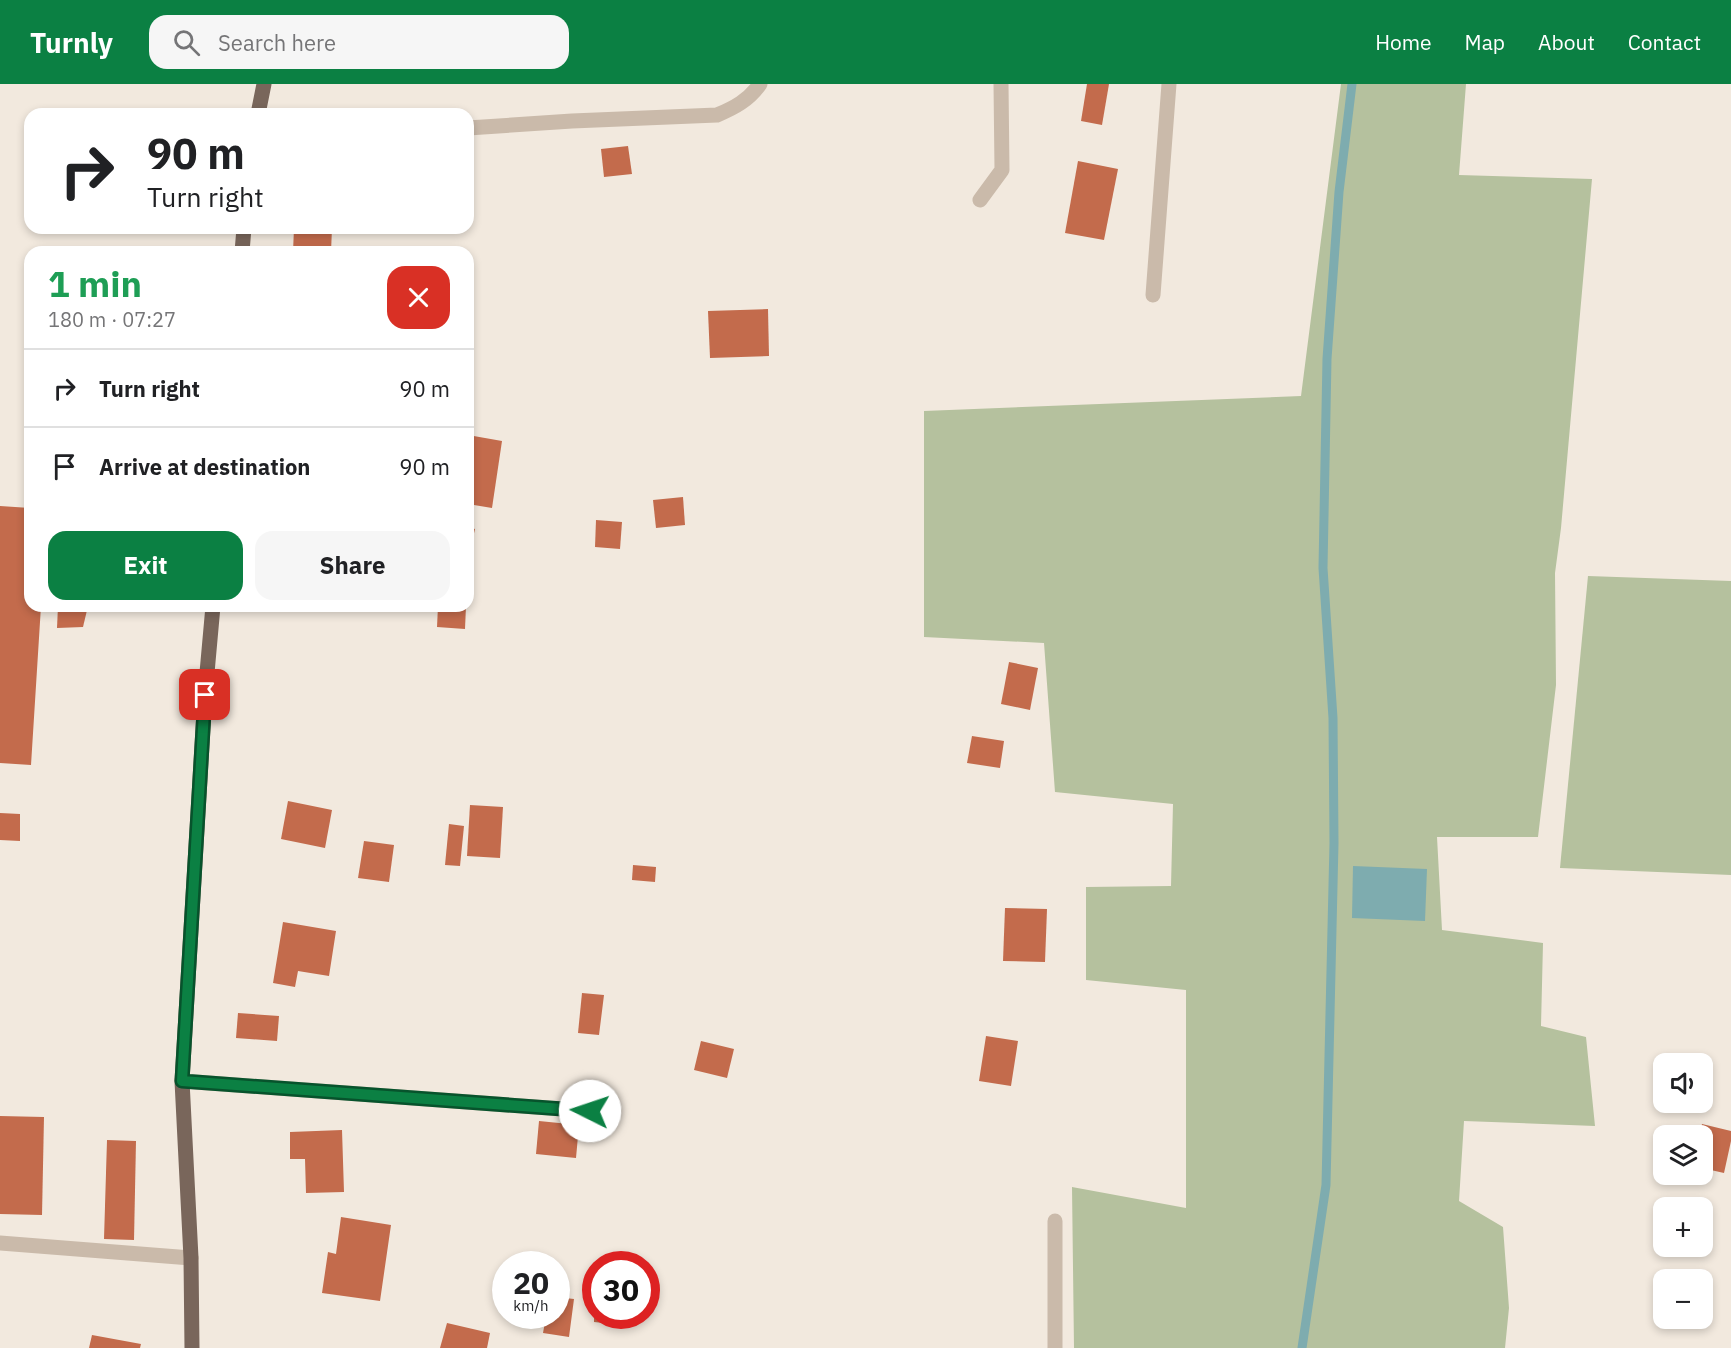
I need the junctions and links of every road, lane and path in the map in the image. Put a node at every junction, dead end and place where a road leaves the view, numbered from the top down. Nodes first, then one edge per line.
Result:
1 (264, 84) edge
2 (760, 84) edge
3 (1001, 84) edge
4 (1169, 84) edge
5 (259, 108) edge
6 (474, 128) edge
7 (980, 200) dead end
8 (1153, 295) dead end
9 (212, 612) edge
10 (182, 1081) junction
11 (590, 1111) dead end
12 (1055, 1221) dead end
13 (0, 1243) edge
14 (191, 1258) junction
15 (192, 1348) edge
16 (1054, 1348) edge

1 - 5 main road
2 - 6 street
3 - 7 street
4 - 8 street
9 - 10 main road
10 - 11 street
10 - 14 main road
12 - 16 street
13 - 14 street
14 - 15 main road

